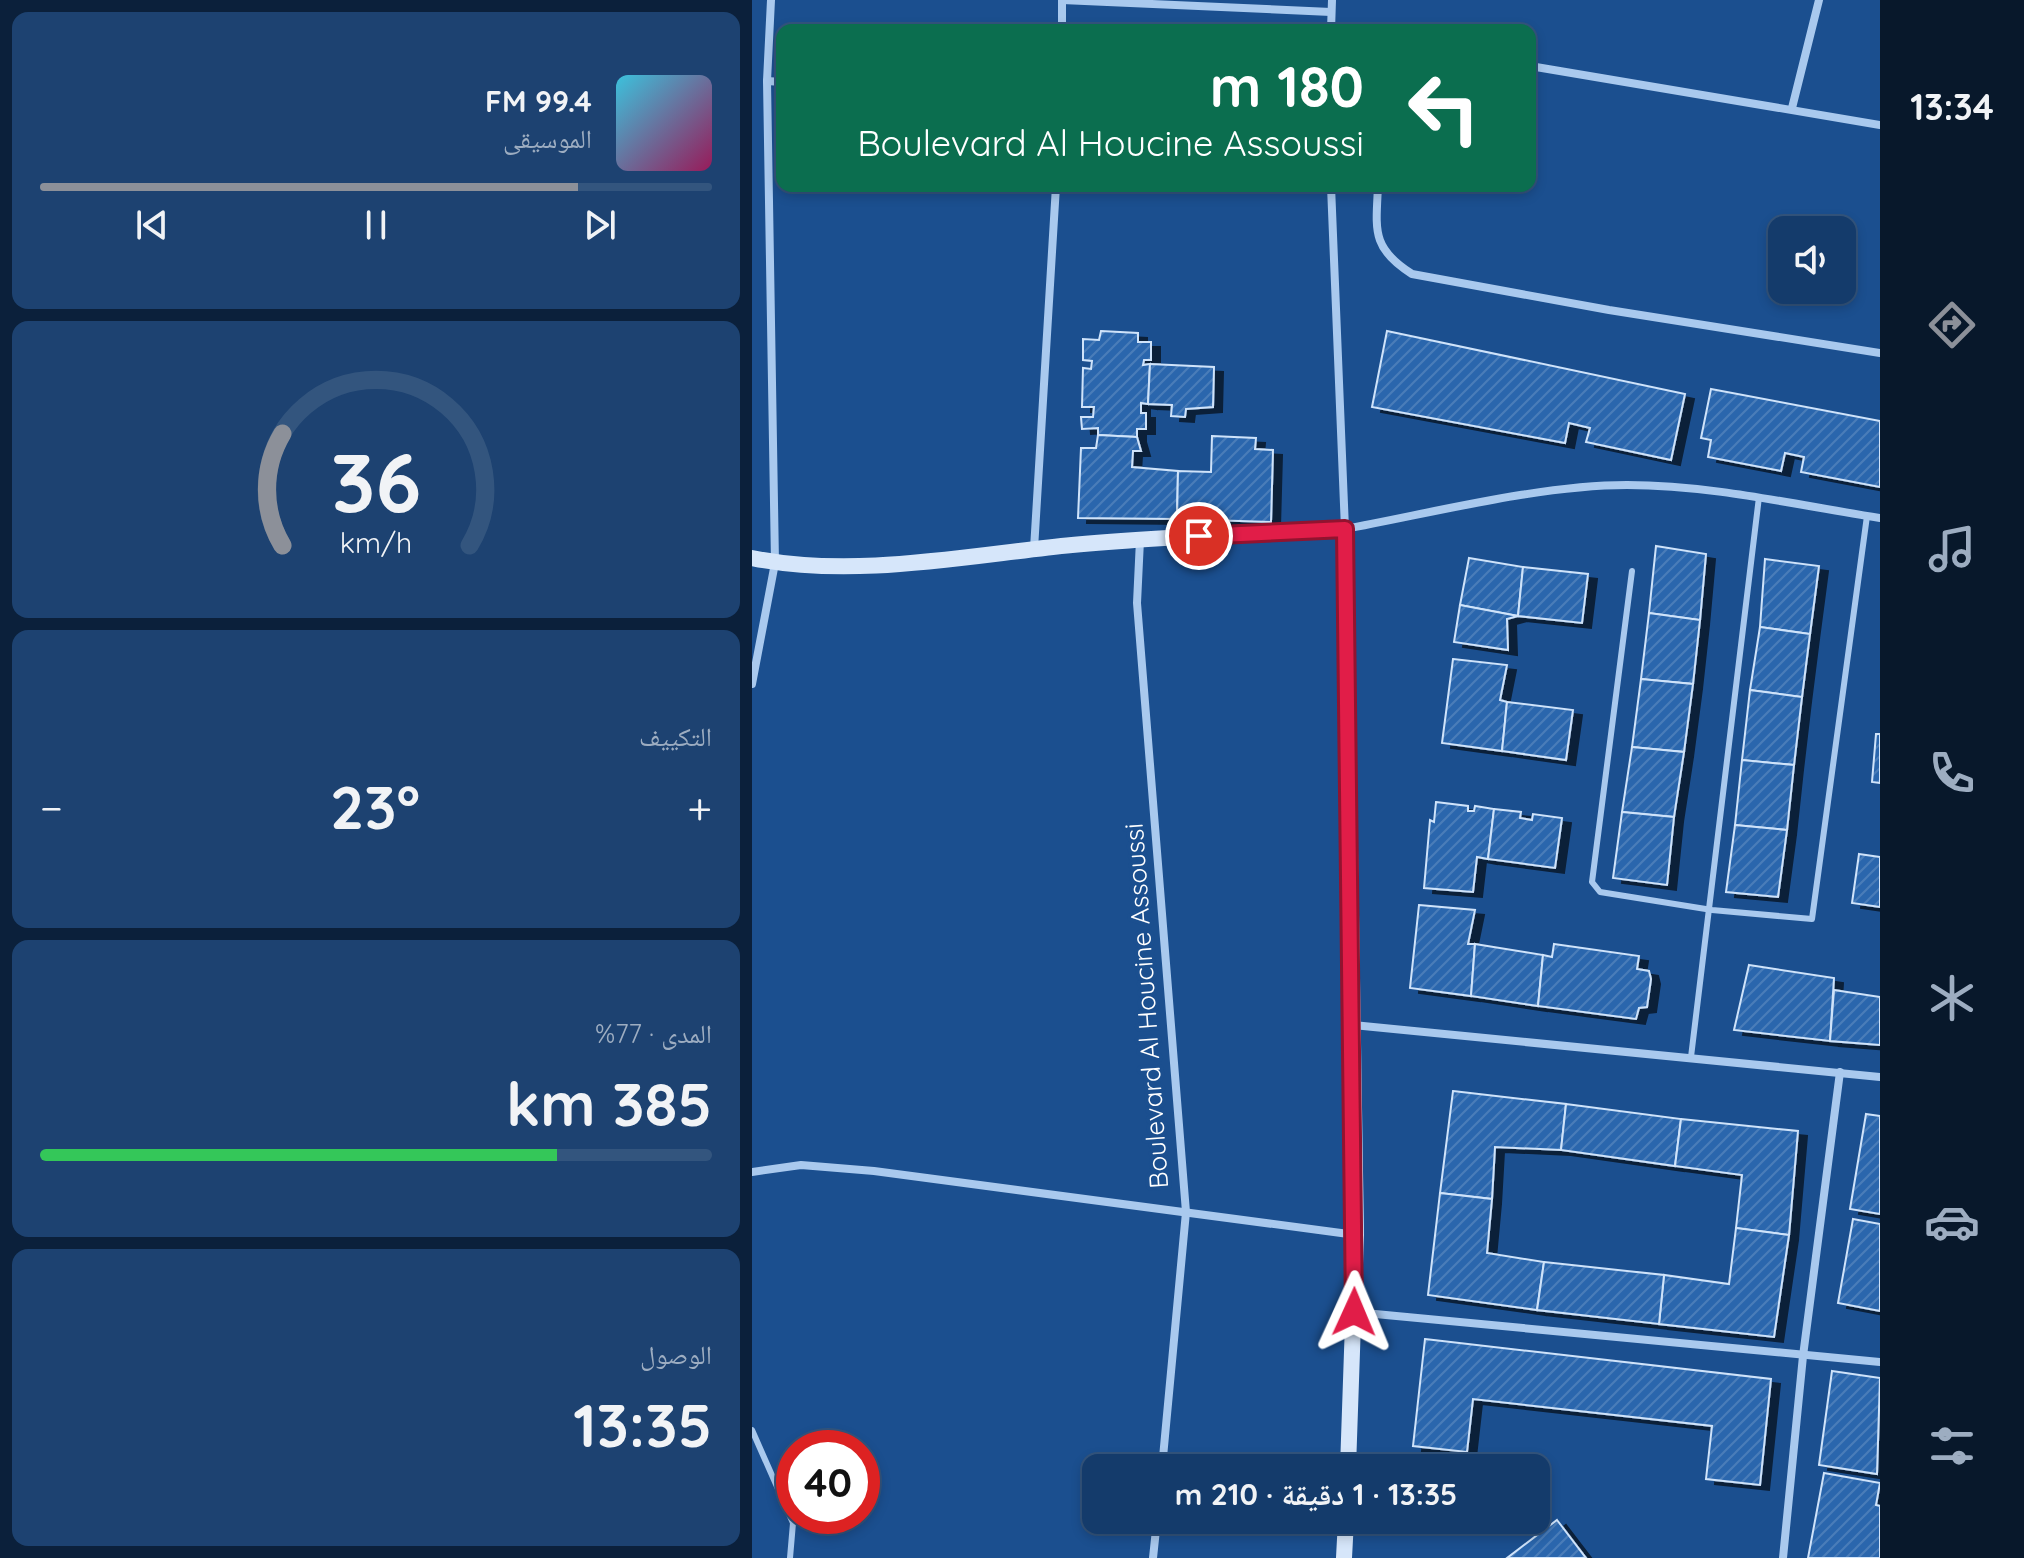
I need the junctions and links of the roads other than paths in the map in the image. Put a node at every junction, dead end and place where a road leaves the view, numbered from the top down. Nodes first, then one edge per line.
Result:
1 (771, 0) edge
2 (1062, 0) edge
3 (1332, 0) edge
4 (1819, 0) edge
5 (1331, 12) junction
6 (1062, 24) edge
7 (1331, 24) edge
8 (1536, 67) edge
9 (767, 81) junction
10 (776, 82) edge
11 (1792, 108) junction
12 (1880, 125) edge
13 (1056, 192) edge
14 (1331, 192) edge
15 (1378, 192) edge
16 (1880, 353) edge
17 (1759, 497) junction
18 (1867, 516) junction
19 (1880, 518) edge
20 (1345, 529) junction
21 (1140, 539) junction
22 (1033, 550) junction
23 (752, 558) edge
24 (775, 563) junction
25 (1632, 571) dead end
26 (752, 684) edge
27 (1712, 910) junction
28 (1352, 1025) junction
29 (1691, 1057) junction
30 (1840, 1072) junction
31 (1880, 1077) edge
32 (752, 1172) edge
33 (1186, 1212) junction
34 (1356, 1235) junction
35 (1354, 1312) junction
36 (1803, 1356) junction
37 (1880, 1362) edge
38 (752, 1430) edge
39 (1163, 1454) edge
40 (1349, 1454) edge
41 (1156, 1534) edge
42 (1345, 1534) edge
43 (790, 1558) edge
44 (1153, 1558) edge
45 (1344, 1558) edge
46 (1783, 1558) edge

1 - 9 street
2 - 5 street
2 - 6 street
3 - 5 street
4 - 11 street
5 - 7 street
8 - 11 street
9 - 10 street
9 - 24 street
11 - 12 street
13 - 22 street
14 - 20 street
15 - 16 street
17 - 18 street
17 - 20 street
17 - 27 lane
18 - 19 street
18 - 27 lane
20 - 21 street
20 - 28 street
21 - 22 street
21 - 33 street, Boulevard Al Houcine Assoussi
22 - 24 street
23 - 24 street
24 - 26 street
25 - 27 lane
27 - 29 lane
28 - 29 street
28 - 34 street
29 - 30 street
30 - 31 street
30 - 36 street
32 - 33 street
33 - 34 street
33 - 39 street, Boulevard Al Houcine Assoussi
34 - 35 street
35 - 36 street
35 - 40 street
36 - 37 street
36 - 46 street
38 - 43 lane
41 - 44 street
42 - 45 street

